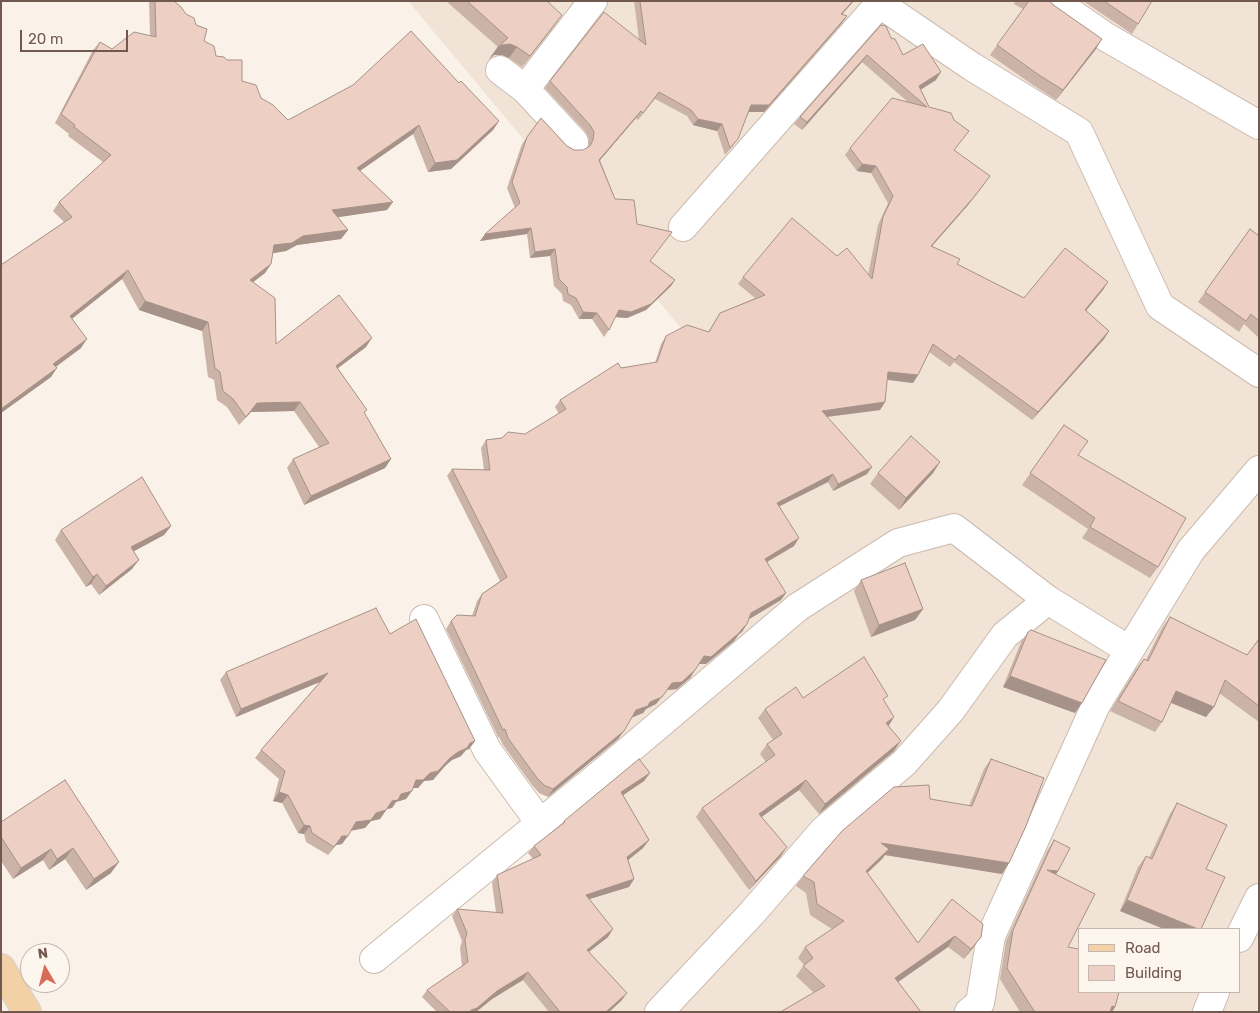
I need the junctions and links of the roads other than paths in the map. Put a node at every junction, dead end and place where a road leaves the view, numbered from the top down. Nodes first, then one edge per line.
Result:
1 (593, 1) edge
2 (1054, 1) edge
3 (881, 2) edge
4 (500, 70) dead end
5 (525, 89) junction
6 (1259, 125) edge
7 (574, 142) dead end
8 (684, 227) dead end
9 (1259, 373) edge
10 (1259, 470) edge
11 (1048, 600) junction
12 (424, 619) dead end
13 (1129, 650) junction
14 (540, 823) junction
15 (1259, 898) edge
16 (1240, 936) edge
17 (374, 959) dead end
18 (1, 968) edge
19 (1215, 993) edge
20 (27, 1012) edge
21 (659, 1012) edge
22 (969, 1012) edge
23 (1207, 1012) edge

1 - 5 street
2 - 6 street
3 - 8 street
3 - 9 street
4 - 5 street
5 - 7 street
10 - 13 street
11 - 13 street
11 - 14 street
11 - 21 street
12 - 14 street
13 - 22 street
14 - 17 street
15 - 16 street
18 - 20 main road
19 - 23 street

